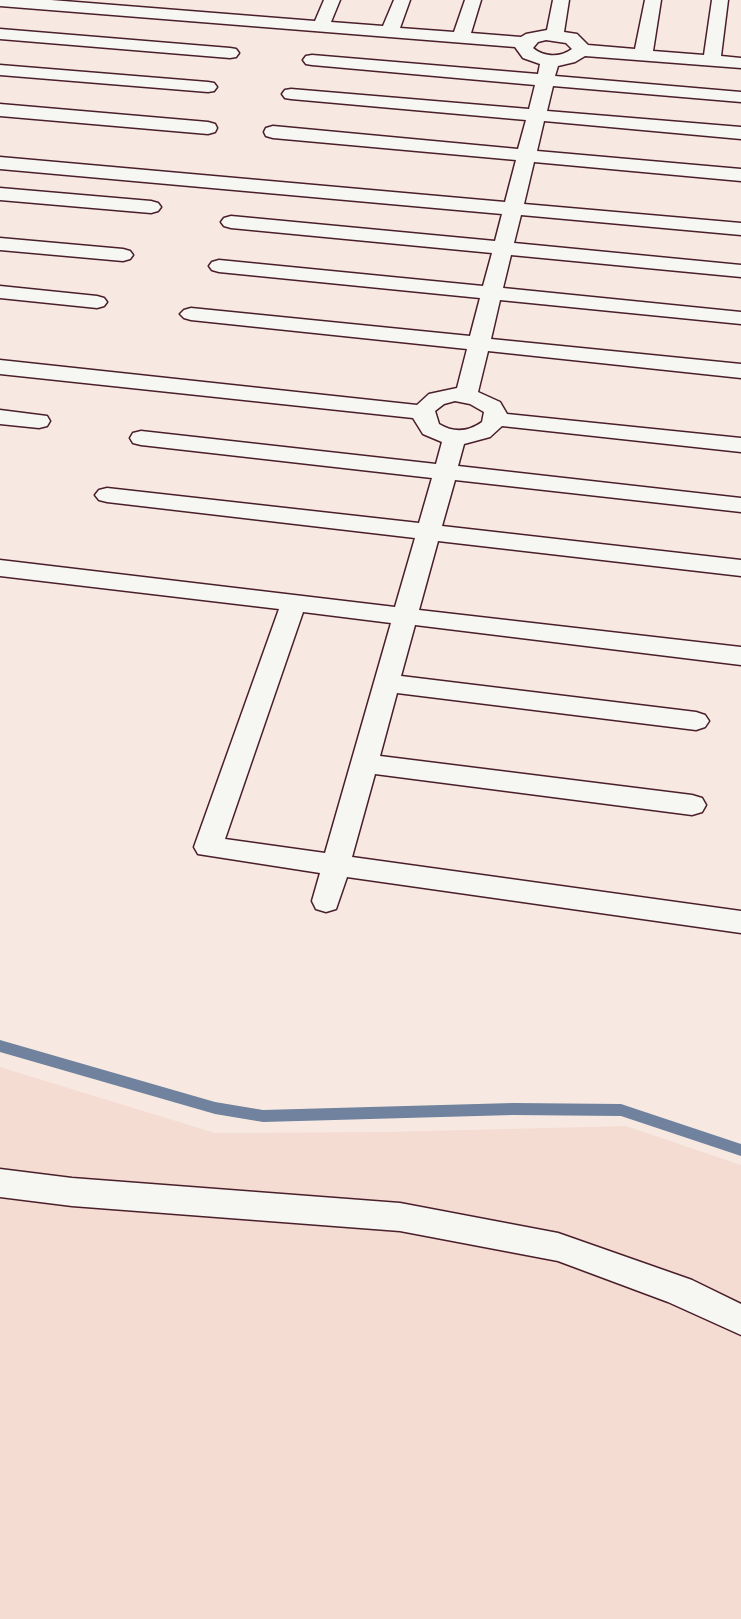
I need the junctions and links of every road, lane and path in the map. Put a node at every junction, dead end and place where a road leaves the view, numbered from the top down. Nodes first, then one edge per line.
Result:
1 (189, 0) edge
2 (332, 0) edge
3 (402, 0) edge
4 (473, 0) edge
5 (561, 0) edge
6 (653, 0) edge
7 (720, 0) edge
8 (0, 1) edge
9 (29, 2) edge
10 (54, 5) junction
11 (109, 5) edge
12 (181, 15) junction
13 (321, 26) junction
14 (390, 32) junction
15 (0, 34) edge
16 (555, 35) junction
17 (461, 37) junction
18 (525, 43) junction
19 (581, 50) junction
20 (230, 53) dead end
21 (643, 55) junction
22 (18, 57) edge
23 (312, 60) dead end
24 (712, 60) junction
25 (550, 61) junction
26 (741, 62) edge
27 (545, 80) junction
28 (208, 87) dead end
29 (0, 88) edge
30 (291, 94) dead end
31 (741, 97) edge
32 (0, 110) edge
33 (537, 115) junction
34 (208, 128) dead end
35 (274, 132) dead end
36 (741, 133) edge
37 (526, 155) junction
38 (0, 163) edge
39 (741, 175) edge
40 (0, 194) edge
41 (151, 207) dead end
42 (513, 208) junction
43 (230, 222) dead end
44 (741, 229) edge
45 (0, 244) edge
46 (503, 248) junction
47 (123, 255) dead end
48 (219, 266) dead end
49 (741, 272) edge
50 (0, 292) edge
51 (492, 293) junction
52 (97, 302) dead end
53 (191, 314) dead end
54 (741, 318) edge
55 (479, 344) junction
56 (0, 367) edge
57 (741, 371) edge
58 (466, 395) junction
59 (423, 412) junction
60 (0, 417) edge
61 (495, 419) junction
62 (39, 421) dead end
63 (455, 437) junction
64 (141, 438) dead end
65 (741, 445) edge
66 (444, 472) junction
67 (107, 495) dead end
68 (741, 505) edge
69 (428, 532) junction
70 (0, 568) edge
71 (741, 568) edge
72 (294, 602) junction
73 (404, 615) junction
74 (741, 656) edge
75 (386, 683) junction
76 (696, 721) dead end
77 (364, 763) junction
78 (692, 805) dead end
79 (336, 865) junction
80 (326, 901) dead end
81 (741, 922) edge
82 (0, 1183) edge
83 (741, 1320) edge

1 - 12 street
2 - 13 street
3 - 14 street
4 - 17 street
5 - 16 street
6 - 21 street
7 - 24 street
8 - 9 street
9 - 10 street
10 - 11 street
10 - 22 street
11 - 12 street
12 - 13 street
13 - 14 street
14 - 17 street
15 - 22 street
16 - 18 street
16 - 19 street
17 - 18 street
18 - 25 street
19 - 21 street
19 - 25 street
20 - 22 street
21 - 24 street
22 - 28 street
22 - 29 street
23 - 27 street
24 - 26 street
25 - 27 street
27 - 31 street
27 - 33 street
30 - 33 street
32 - 34 street
33 - 36 street
33 - 37 street
35 - 37 street
37 - 39 street
37 - 42 street
38 - 42 street
40 - 41 street
42 - 44 street
42 - 46 street
43 - 46 street
45 - 47 street
46 - 49 street
46 - 51 street
48 - 51 street
50 - 52 street
51 - 54 street
51 - 55 street
53 - 55 street
55 - 57 street
55 - 58 street
56 - 59 street
58 - 59 street
58 - 61 street
59 - 63 street
60 - 62 street
61 - 63 street
61 - 65 street
63 - 66 street
64 - 66 street
66 - 68 street
66 - 69 street
67 - 69 street
69 - 71 street
69 - 73 street
70 - 72 street
72 - 73 street
72 - 79 street
73 - 74 street
73 - 75 street
75 - 76 street
75 - 77 street
77 - 78 street
77 - 79 street
79 - 80 street
79 - 81 street
82 - 83 street

